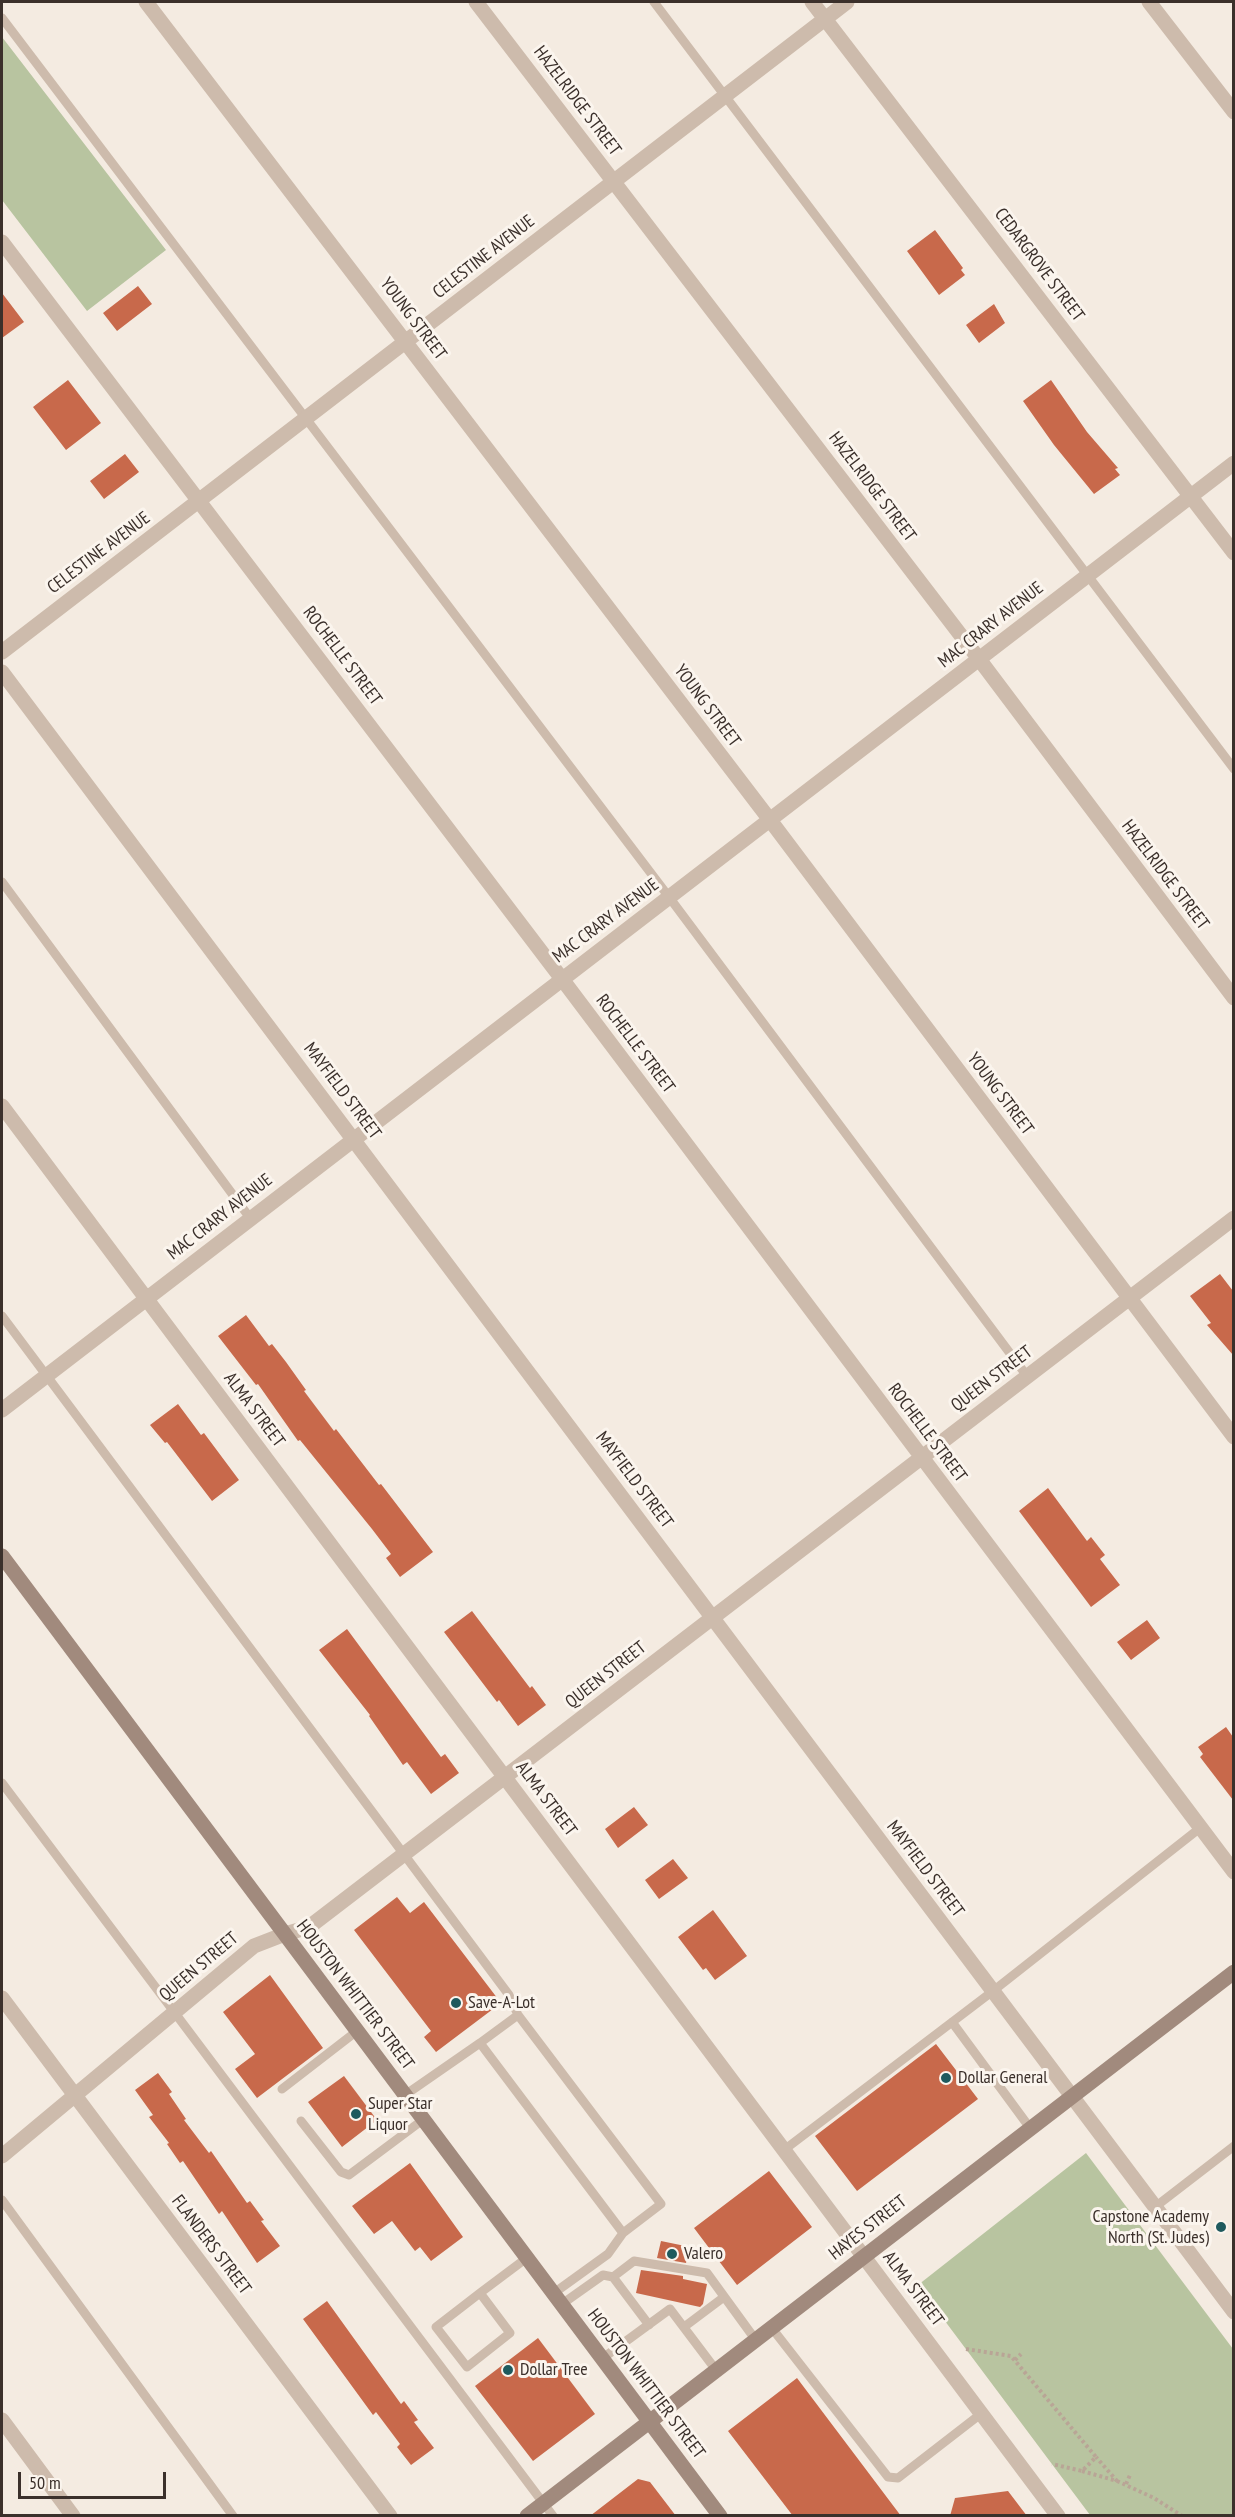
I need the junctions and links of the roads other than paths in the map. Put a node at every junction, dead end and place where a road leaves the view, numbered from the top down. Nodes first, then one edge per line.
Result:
1 (146, 2) edge
2 (476, 2) edge
3 (654, 2) edge
4 (812, 2) edge
5 (847, 2) edge
6 (1149, 2) edge
7 (2, 18) edge
8 (825, 18) junction
9 (726, 95) junction
10 (1233, 112) edge
11 (613, 182) junction
12 (2, 242) edge
13 (405, 342) junction
14 (305, 419) junction
15 (1233, 463) edge
16 (1191, 496) junction
17 (199, 501) junction
18 (1233, 553) edge
19 (1088, 575) junction
20 (2, 652) edge
21 (979, 659) junction
22 (2, 672) edge
23 (1233, 769) edge
24 (770, 820) junction
25 (2, 882) edge
26 (669, 897) junction
27 (562, 979) junction
28 (1233, 998) edge
29 (2, 1106) edge
30 (354, 1139) junction
31 (250, 1218) junction
32 (1233, 1218) edge
33 (1129, 1298) junction
34 (146, 1299) junction
35 (2, 1316) edge
36 (46, 1376) junction
37 (1028, 1376) junction
38 (2, 1410) edge
39 (1233, 1437) edge
40 (921, 1457) junction
41 (2, 1556) edge
42 (712, 1618) junction
43 (505, 1777) junction
44 (2, 1783) edge
45 (1200, 1828) junction
46 (404, 1856) junction
47 (1233, 1872) edge
48 (285, 1934) junction
49 (1233, 1972) edge
50 (993, 1991) junction
51 (2, 1998) edge
52 (175, 2012) junction
53 (518, 2015) junction
54 (952, 2022) junction
55 (357, 2031) junction
56 (480, 2043) junction
57 (282, 2089) dead end
58 (405, 2094) junction
59 (75, 2095) junction
60 (1071, 2096) junction
61 (424, 2119) junction
62 (301, 2121) dead end
63 (1030, 2128) junction
64 (1233, 2146) edge
65 (784, 2150) junction
66 (2, 2156) edge
67 (2, 2200) edge
68 (1155, 2207) junction
69 (623, 2233) junction
70 (864, 2256) junction
71 (528, 2258) junction
72 (613, 2277) junction
73 (480, 2293) junction
74 (724, 2297) junction
75 (558, 2299) junction
76 (1233, 2312) edge
77 (649, 2325) junction
78 (436, 2327) junction
79 (684, 2327) junction
80 (771, 2327) junction
81 (420, 2339) junction
82 (755, 2339) junction
83 (603, 2358) junction
84 (716, 2370) junction
85 (982, 2413) junction
86 (2, 2420) edge
87 (650, 2420) junction
88 (543, 2503) junction
89 (73, 2516) edge
90 (233, 2516) edge
91 (390, 2516) edge
92 (527, 2516) edge
93 (553, 2516) edge
94 (720, 2516) edge
95 (1058, 2516) edge

1 - 13 street, YOUNG STREET
2 - 11 street, HAZELRIDGE STREET
3 - 9 lane
4 - 8 street, CEDARGROVE STREET
5 - 8 street, CELESTINE AVENUE
6 - 10 street
7 - 14 lane
8 - 9 street, CELESTINE AVENUE
8 - 16 street, CEDARGROVE STREET
9 - 11 street, CELESTINE AVENUE
9 - 19 lane
11 - 13 street, CELESTINE AVENUE
11 - 21 street, HAZELRIDGE STREET
12 - 17 street, ROCHELLE STREET
13 - 14 street, CELESTINE AVENUE
13 - 24 street, YOUNG STREET
14 - 17 street, CELESTINE AVENUE
14 - 26 lane
15 - 16 street, MAC CRARY AVENUE
16 - 18 street, CEDARGROVE STREET
16 - 19 street, MAC CRARY AVENUE
17 - 20 street, CELESTINE AVENUE
17 - 27 street, ROCHELLE STREET
19 - 21 street, MAC CRARY AVENUE
19 - 23 lane
21 - 24 street, MAC CRARY AVENUE
21 - 28 street, HAZELRIDGE STREET
22 - 30 street, MAYFIELD STREET
24 - 26 street, MAC CRARY AVENUE
24 - 33 street, YOUNG STREET
25 - 31 lane
26 - 27 street, MAC CRARY AVENUE
26 - 37 lane
27 - 30 street, MAC CRARY AVENUE
27 - 40 street, ROCHELLE STREET
29 - 34 street, ALMA STREET
30 - 31 street, MAC CRARY AVENUE
30 - 42 street, MAYFIELD STREET
31 - 34 street, MAC CRARY AVENUE
32 - 33 street, QUEEN STREET
33 - 37 street, QUEEN STREET
33 - 39 street, YOUNG STREET
34 - 36 street, MAC CRARY AVENUE
34 - 43 street, ALMA STREET
35 - 36 lane
36 - 38 street, MAC CRARY AVENUE
36 - 46 lane
37 - 40 street, QUEEN STREET
40 - 42 street, QUEEN STREET
40 - 45 street, ROCHELLE STREET
41 - 48 street, HOUSTON WHITTIER STREET
42 - 43 street, QUEEN STREET
42 - 50 street, MAYFIELD STREET
43 - 46 street, QUEEN STREET
43 - 65 street, ALMA STREET
44 - 52 lane
45 - 47 street, ROCHELLE STREET
45 - 50 lane
46 - 48 street, QUEEN STREET
46 - 53 lane
48 - 52 street, QUEEN STREET
48 - 55 street, HOUSTON WHITTIER STREET
49 - 60 street, HAYES STREET
50 - 54 lane
50 - 60 street, MAYFIELD STREET
51 - 59 street, FLANDERS STREET
52 - 59 street, QUEEN STREET
52 - 81 lane
53 - 56 lane
53 - 69 lane
54 - 63 lane
54 - 65 lane
55 - 57 lane
55 - 58 street, HOUSTON WHITTIER STREET
56 - 58 lane
56 - 69 lane
58 - 61 street, HOUSTON WHITTIER STREET
59 - 66 street, QUEEN STREET
59 - 91 street, FLANDERS STREET
60 - 63 street, HAYES STREET
60 - 68 street, MAYFIELD STREET
61 - 62 lane
61 - 71 street, HOUSTON WHITTIER STREET
63 - 70 street, HAYES STREET
64 - 68 lane
65 - 70 street, ALMA STREET
67 - 90 lane
68 - 76 street, MAYFIELD STREET
69 - 75 lane
70 - 80 street, HAYES STREET
70 - 85 street, ALMA STREET
71 - 73 lane
71 - 75 street, HOUSTON WHITTIER STREET
72 - 74 lane
72 - 75 lane
72 - 77 lane
73 - 78 lane
73 - 78 lane
74 - 79 lane
74 - 82 lane
75 - 83 street, HOUSTON WHITTIER STREET
77 - 79 lane
77 - 83 lane
78 - 81 lane
79 - 84 lane
80 - 82 street, HAYES STREET
80 - 85 lane
81 - 88 lane
82 - 84 street, HAYES STREET
83 - 87 street, HOUSTON WHITTIER STREET
84 - 87 street, HAYES STREET
85 - 95 street, ALMA STREET
86 - 89 street
87 - 88 street, HAYES STREET
87 - 94 street, HOUSTON WHITTIER STREET
88 - 92 street, HAYES STREET
88 - 93 lane

